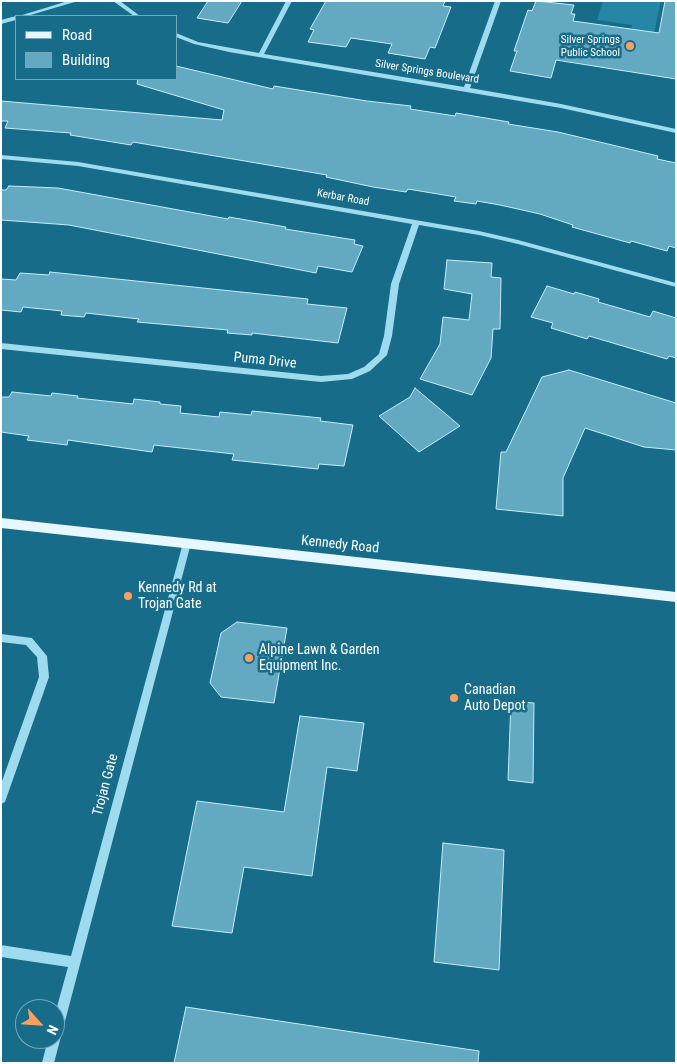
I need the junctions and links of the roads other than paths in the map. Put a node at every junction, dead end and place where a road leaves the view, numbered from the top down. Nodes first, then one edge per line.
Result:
1 (76, 1) edge
2 (116, 1) edge
3 (289, 1) edge
4 (498, 1) edge
5 (26, 15) edge
6 (136, 15) edge
7 (15, 18) edge
8 (1, 22) edge
9 (178, 36) edge
10 (261, 56) junction
11 (466, 89) junction
12 (676, 130) edge
13 (1, 157) edge
14 (416, 223) junction
15 (676, 285) edge
16 (1, 346) edge
17 (1, 523) edge
18 (187, 543) junction
19 (676, 597) edge
20 (1, 638) edge
21 (1, 799) edge
22 (1, 951) edge
23 (74, 962) junction
24 (65, 999) edge
25 (52, 1049) edge
26 (48, 1063) edge

1 - 5 street
2 - 6 street
3 - 10 street
4 - 11 street
7 - 8 street
9 - 10 street, Silver Springs Boulevard
10 - 11 street, Silver Springs Boulevard
11 - 12 street, Silver Springs Boulevard
13 - 14 street, Kerbar Road
14 - 15 street, Kerbar Road
14 - 16 street, Puma Drive
17 - 18 main road, Kennedy Road
18 - 19 main road, Kennedy Road
18 - 23 street, Trojan Gate
20 - 21 street
22 - 23 street
23 - 24 street, Trojan Gate
25 - 26 street, Trojan Gate

